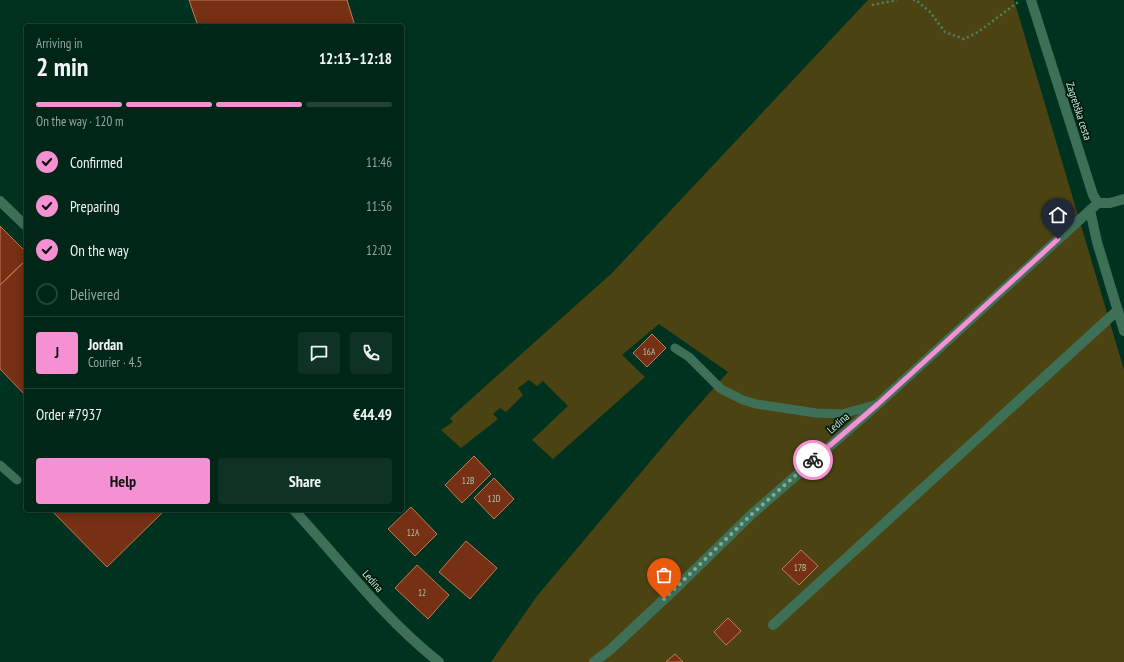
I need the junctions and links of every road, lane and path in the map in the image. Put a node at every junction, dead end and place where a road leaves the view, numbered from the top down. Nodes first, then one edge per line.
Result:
1 (897, 0) edge
2 (913, 0) edge
3 (1022, 0) edge
4 (1030, 0) edge
5 (872, 6) dead end
6 (1124, 199) edge
7 (0, 200) edge
8 (1098, 203) junction
9 (1090, 210) junction
10 (24, 224) edge
11 (1118, 310) junction
12 (1124, 331) edge
13 (674, 348) dead end
14 (878, 404) junction
15 (0, 465) edge
16 (17, 480) dead end
17 (296, 512) edge
18 (773, 625) dead end
19 (439, 662) edge
20 (594, 662) edge

1 - 5 path
2 - 3 path
4 - 8 street, Zagrebška cesta
6 - 8 street
7 - 10 street
8 - 9 street, Ledina
9 - 11 street
9 - 14 street, Ledina
11 - 12 street
11 - 18 street
13 - 14 lane
14 - 20 street, Ledina
15 - 16 lane
17 - 19 street, Ledina

